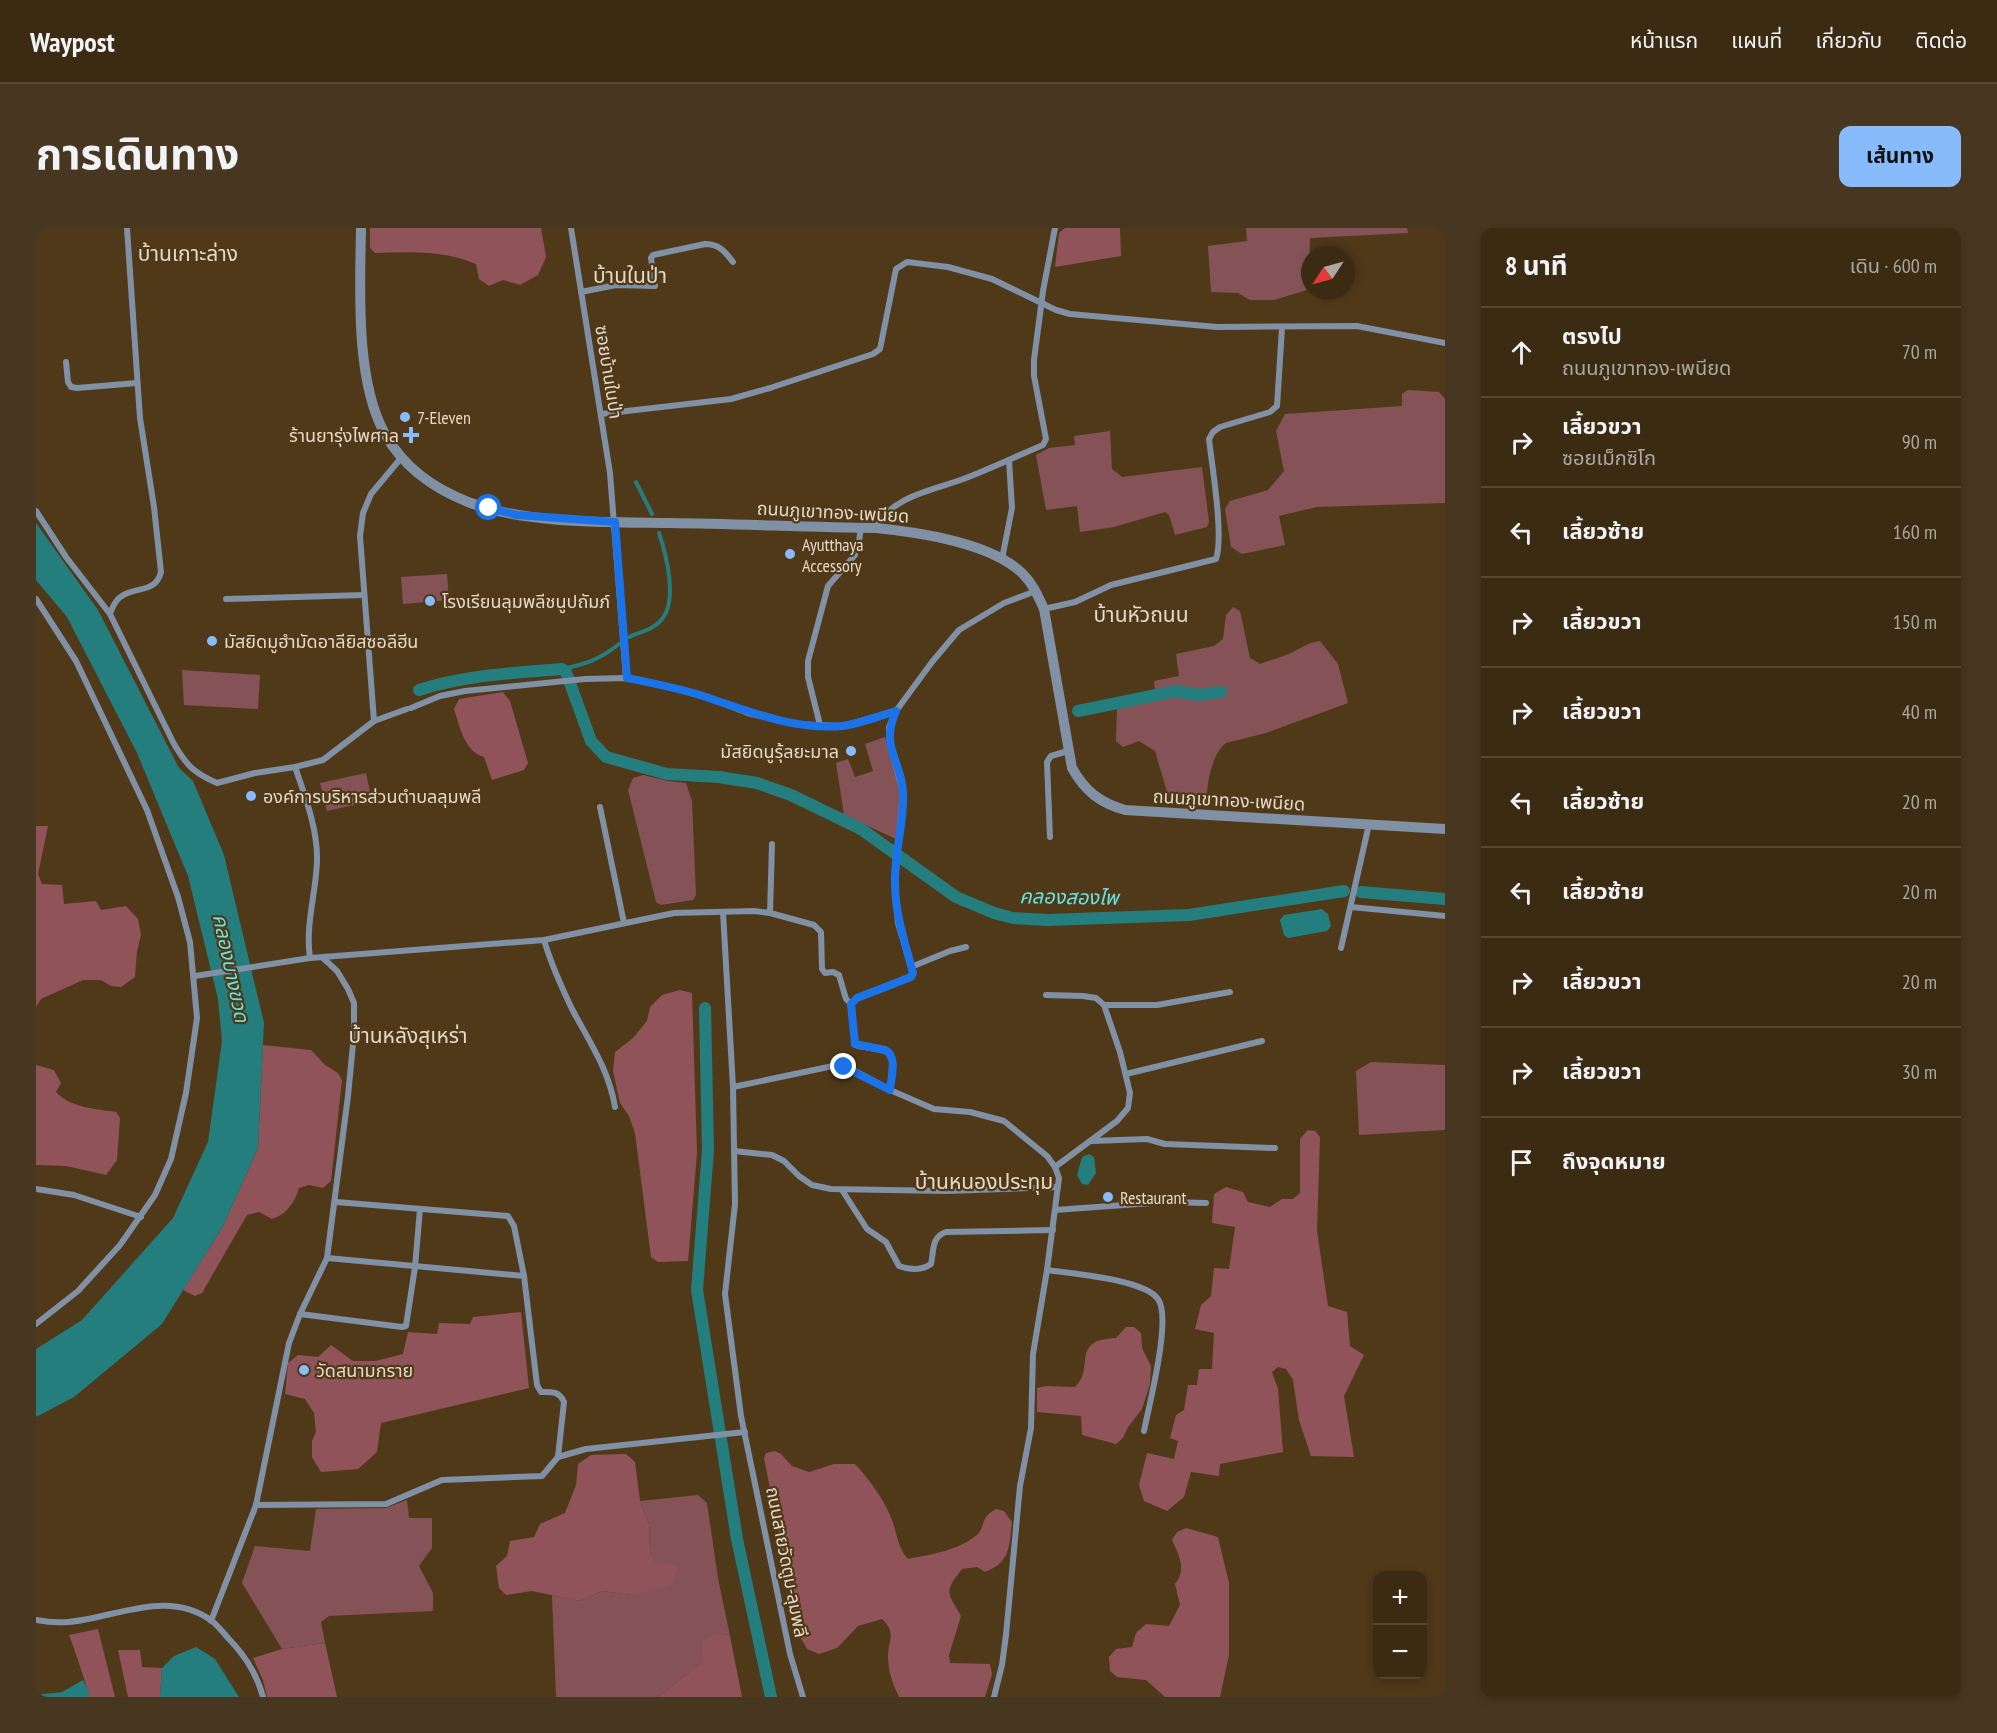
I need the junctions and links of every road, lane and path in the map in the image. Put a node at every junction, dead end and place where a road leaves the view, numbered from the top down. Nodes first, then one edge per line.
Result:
1 (127, 228) edge
2 (361, 228) edge
3 (571, 228) edge
4 (1055, 228) edge
5 (734, 262) dead end
6 (581, 292) junction
7 (1042, 302) junction
8 (1282, 328) junction
9 (1445, 343) edge
10 (66, 362) dead end
11 (137, 383) junction
12 (601, 414) junction
13 (401, 458) junction
14 (1009, 460) junction
15 (36, 511) edge
16 (615, 522) junction
17 (861, 527) junction
18 (876, 528) junction
19 (1002, 559) junction
20 (1036, 591) junction
21 (364, 595) junction
22 (36, 599) edge
23 (226, 599) dead end
24 (1044, 609) junction
25 (110, 614) junction
26 (627, 678) junction
27 (896, 711) junction
28 (374, 721) junction
29 (820, 725) junction
30 (1068, 751) junction
31 (295, 766) junction
32 (600, 807) dead end
33 (1369, 824) junction
34 (1445, 829) edge
35 (1050, 837) dead end
36 (772, 844) dead end
37 (1351, 907) junction
38 (723, 912) junction
39 (770, 913) junction
40 (1445, 916) edge
41 (624, 923) junction
42 (544, 940) junction
43 (966, 947) dead end
44 (1341, 948) dead end
45 (310, 958) junction
46 (323, 958) junction
47 (911, 968) junction
48 (195, 976) junction
49 (1230, 992) dead end
50 (1046, 995) dead end
51 (851, 1004) junction
52 (1104, 1005) junction
53 (1262, 1041) dead end
54 (1126, 1074) junction
55 (733, 1087) junction
56 (890, 1090) junction
57 (615, 1107) dead end
58 (1091, 1141) junction
59 (1275, 1148) dead end
60 (734, 1151) junction
61 (1055, 1167) junction
62 (1058, 1186) junction
63 (36, 1189) edge
64 (842, 1190) junction
65 (336, 1202) junction
66 (1206, 1203) dead end
67 (420, 1209) junction
68 (1055, 1210) junction
69 (141, 1217) junction
70 (1053, 1230) junction
71 (327, 1258) junction
72 (415, 1267) junction
73 (1047, 1270) junction
74 (524, 1276) junction
75 (300, 1314) junction
76 (36, 1324) edge
77 (1144, 1431) dead end
78 (745, 1432) junction
79 (558, 1457) junction
80 (256, 1505) junction
81 (36, 1620) edge
82 (212, 1621) junction
83 (262, 1697) edge
84 (802, 1697) edge
85 (994, 1697) edge

1 - 11 street
2 - 13 street, ถนนภูเขาทอง-เพนียด
3 - 6 street, ซอยบ้านในป่า
4 - 7 street
5 - 6 street
6 - 12 street, ซอยบ้านในป่า
7 - 8 street
7 - 12 street
7 - 14 street
8 - 9 street
8 - 24 street
10 - 11 street
11 - 25 street
12 - 16 street, ซอยบ้านในป่า
13 - 16 street, ถนนภูเขาทอง-เพนียด
13 - 21 street
14 - 18 street
14 - 19 street
15 - 25 street
16 - 17 street, ถนนภูเขาทอง-เพนียด
16 - 26 street, ซอยบ้านในป่า
17 - 18 street, ถนนภูเขาทอง-เพนียด
17 - 29 street
18 - 19 street, ถนนภูเขาทอง-เพนียด
19 - 20 street, ถนนภูเขาทอง-เพนียด
20 - 24 street, ถนนภูเขาทอง-เพนียด
20 - 27 street
21 - 23 street
21 - 28 street
22 - 48 street
24 - 30 street, ถนนภูเขาทอง-เพนียด
25 - 31 street
26 - 28 street
26 - 29 street
27 - 29 street
27 - 47 street
28 - 31 street
30 - 33 street, ถนนภูเขาทอง-เพนียด
30 - 35 street
31 - 45 street
32 - 41 street
33 - 34 street, ถนนภูเขาทอง-เพนียด
33 - 37 street
36 - 39 street
37 - 40 street
37 - 44 street
38 - 39 street
38 - 41 street
38 - 55 street, ถนนสายวัดตูม-ลุมพลี
39 - 51 street
41 - 42 street
42 - 46 street
42 - 57 street
43 - 47 street
45 - 46 street
45 - 48 street
46 - 65 street
47 - 51 street
48 - 69 street
49 - 52 street
50 - 52 street
51 - 56 street
52 - 54 street
53 - 54 street
54 - 58 street
55 - 56 street
55 - 60 street, ถนนสายวัดตูม-ลุมพลี
56 - 61 street
58 - 59 street
58 - 61 street
60 - 64 street
60 - 78 street, ถนนสายวัดตูม-ลุมพลี
61 - 62 street
62 - 64 street
62 - 68 street
63 - 69 street
64 - 70 street
65 - 67 street
65 - 71 street
66 - 68 street
67 - 72 street
67 - 74 street
68 - 70 street
69 - 76 street
70 - 73 street
71 - 72 street
71 - 75 street
72 - 74 street
72 - 75 street
73 - 77 street
73 - 85 street
74 - 79 street
75 - 80 street
78 - 79 street
78 - 84 street, ถนนสายวัดตูม-ลุมพลี
79 - 80 street
80 - 82 street
81 - 82 street
82 - 83 street

